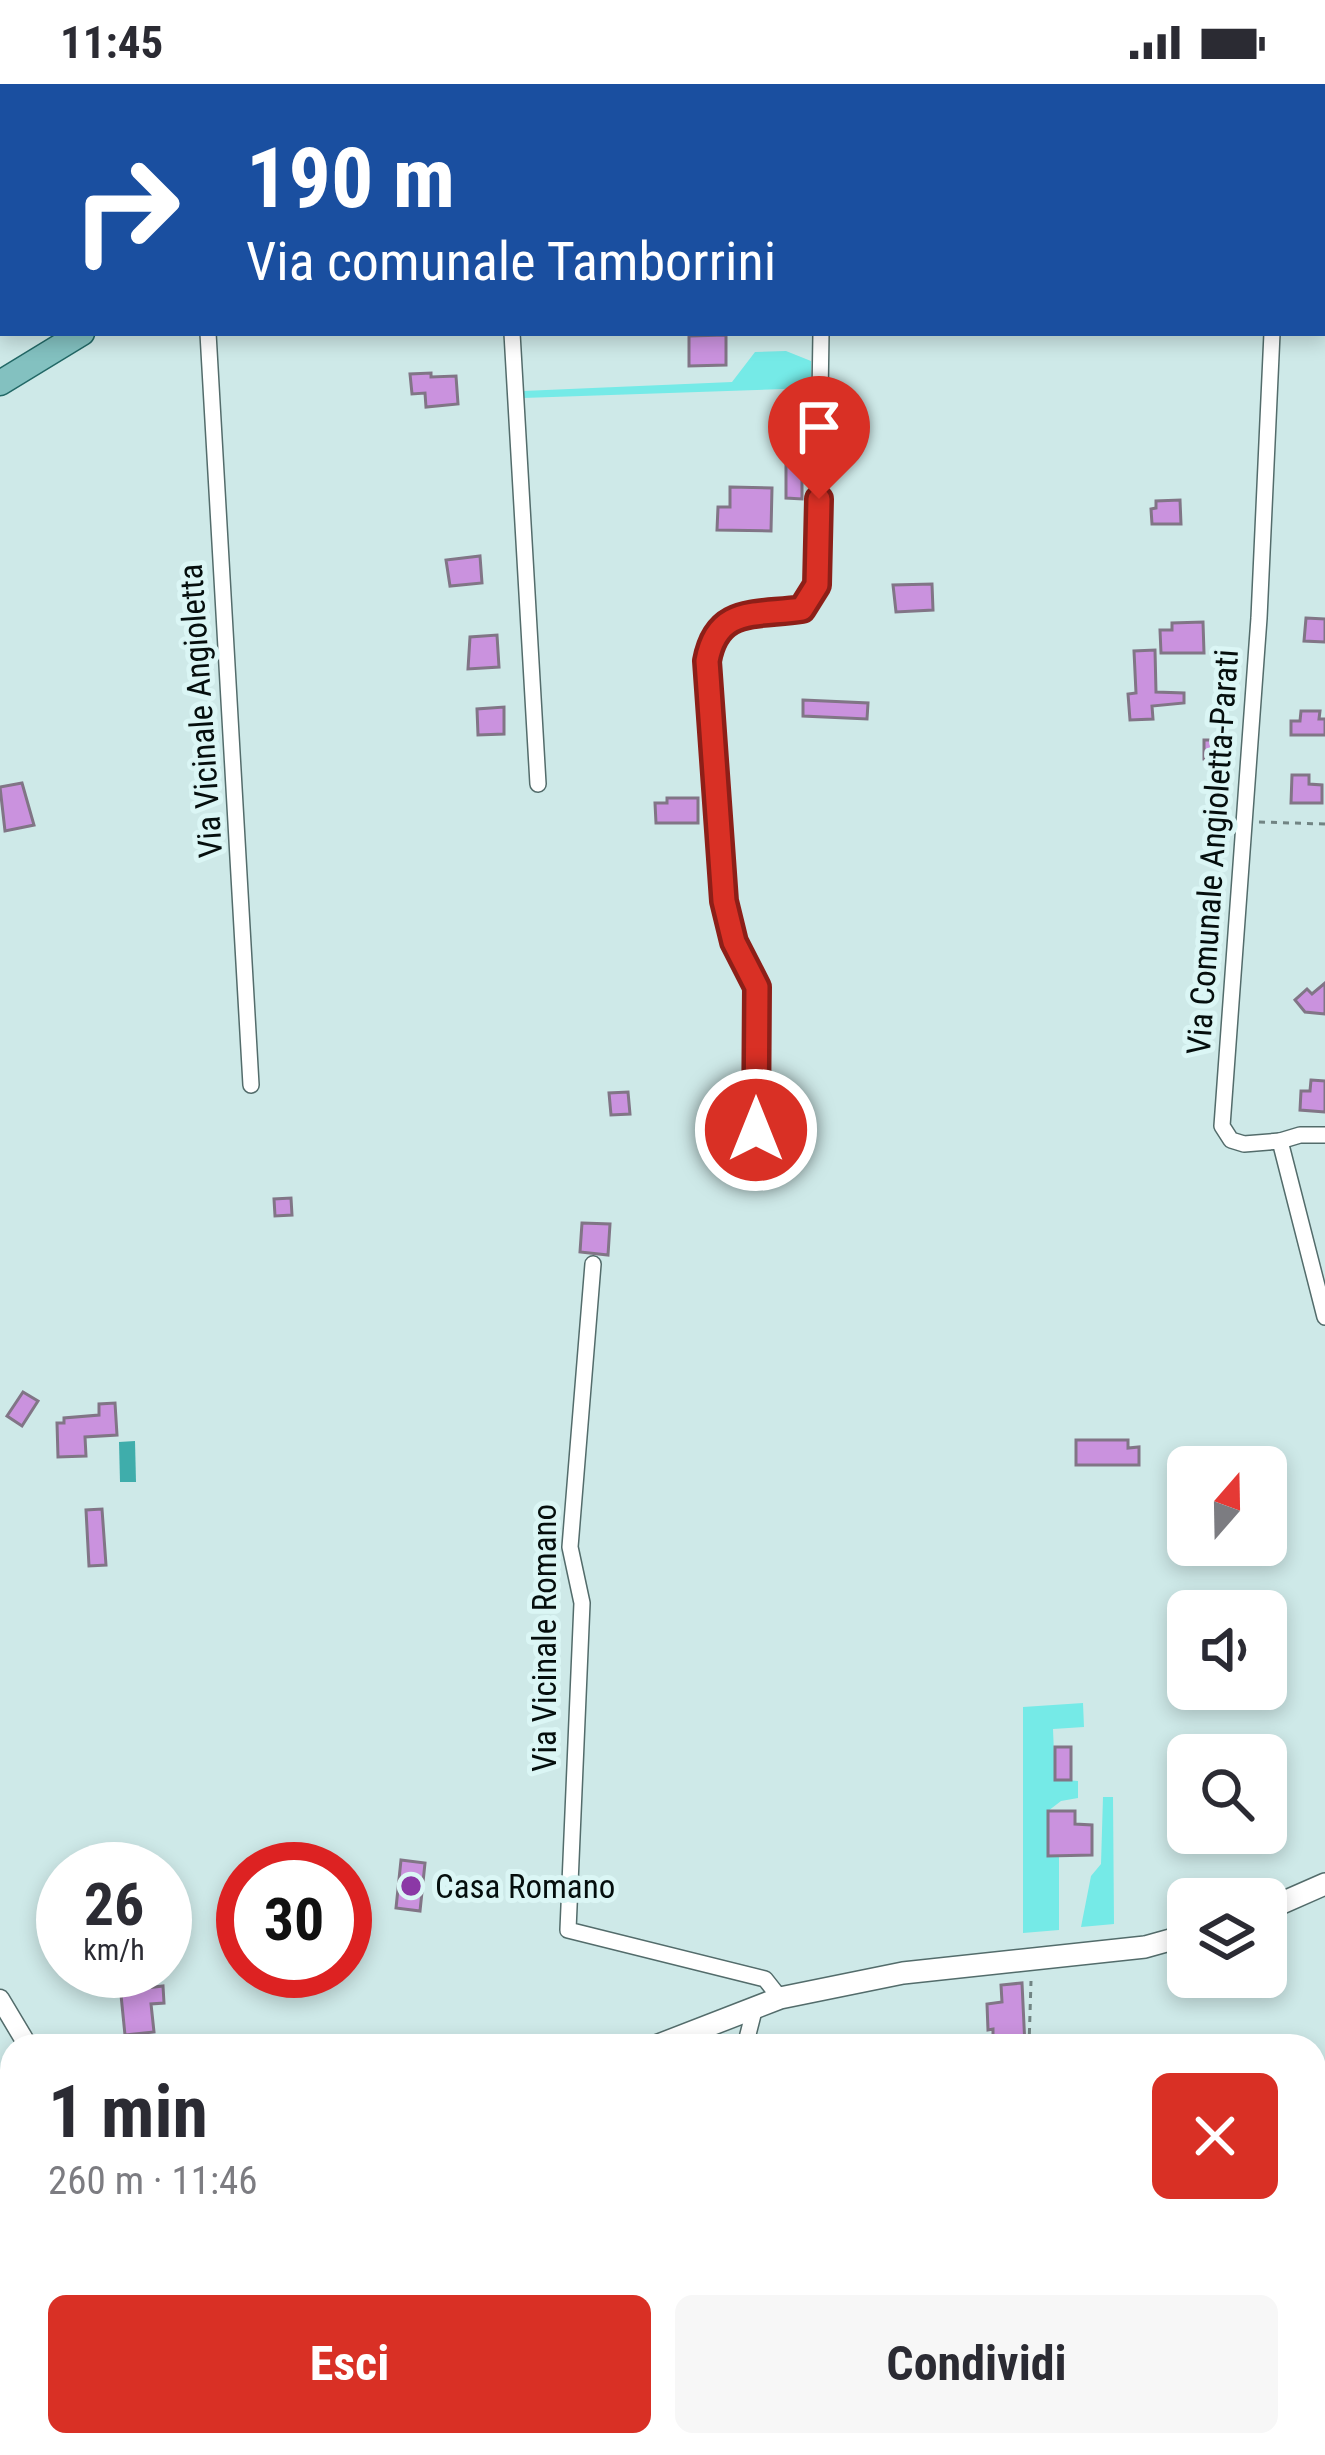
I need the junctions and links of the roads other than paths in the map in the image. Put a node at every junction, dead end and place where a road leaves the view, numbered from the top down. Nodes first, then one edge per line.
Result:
1 (77, 336) edge
2 (208, 336) edge
3 (512, 336) edge
4 (821, 336) edge
5 (1272, 336) edge
6 (0, 383) edge
7 (538, 784) dead end
8 (251, 1085) dead end
9 (1325, 1135) edge
10 (1280, 1141) junction
11 (755, 1149) dead end
12 (592, 1264) dead end
13 (1325, 1317) edge
14 (1325, 1884) edge
15 (1287, 1901) edge
16 (1167, 1941) edge
17 (780, 1998) junction
18 (0, 1999) edge
19 (755, 2007) junction
20 (21, 2034) edge
21 (686, 2034) edge
22 (749, 2034) edge

1 - 6 main road
2 - 8 street, Via Vicinale Angioletta
3 - 7 street
4 - 11 street
5 - 10 street, Via Comunale Angioletta-Parati
9 - 10 street
10 - 13 street
12 - 17 street, Via Vicinale Romano
14 - 15 main road
16 - 17 main road
17 - 19 main road
18 - 20 street
19 - 21 main road
19 - 22 street

